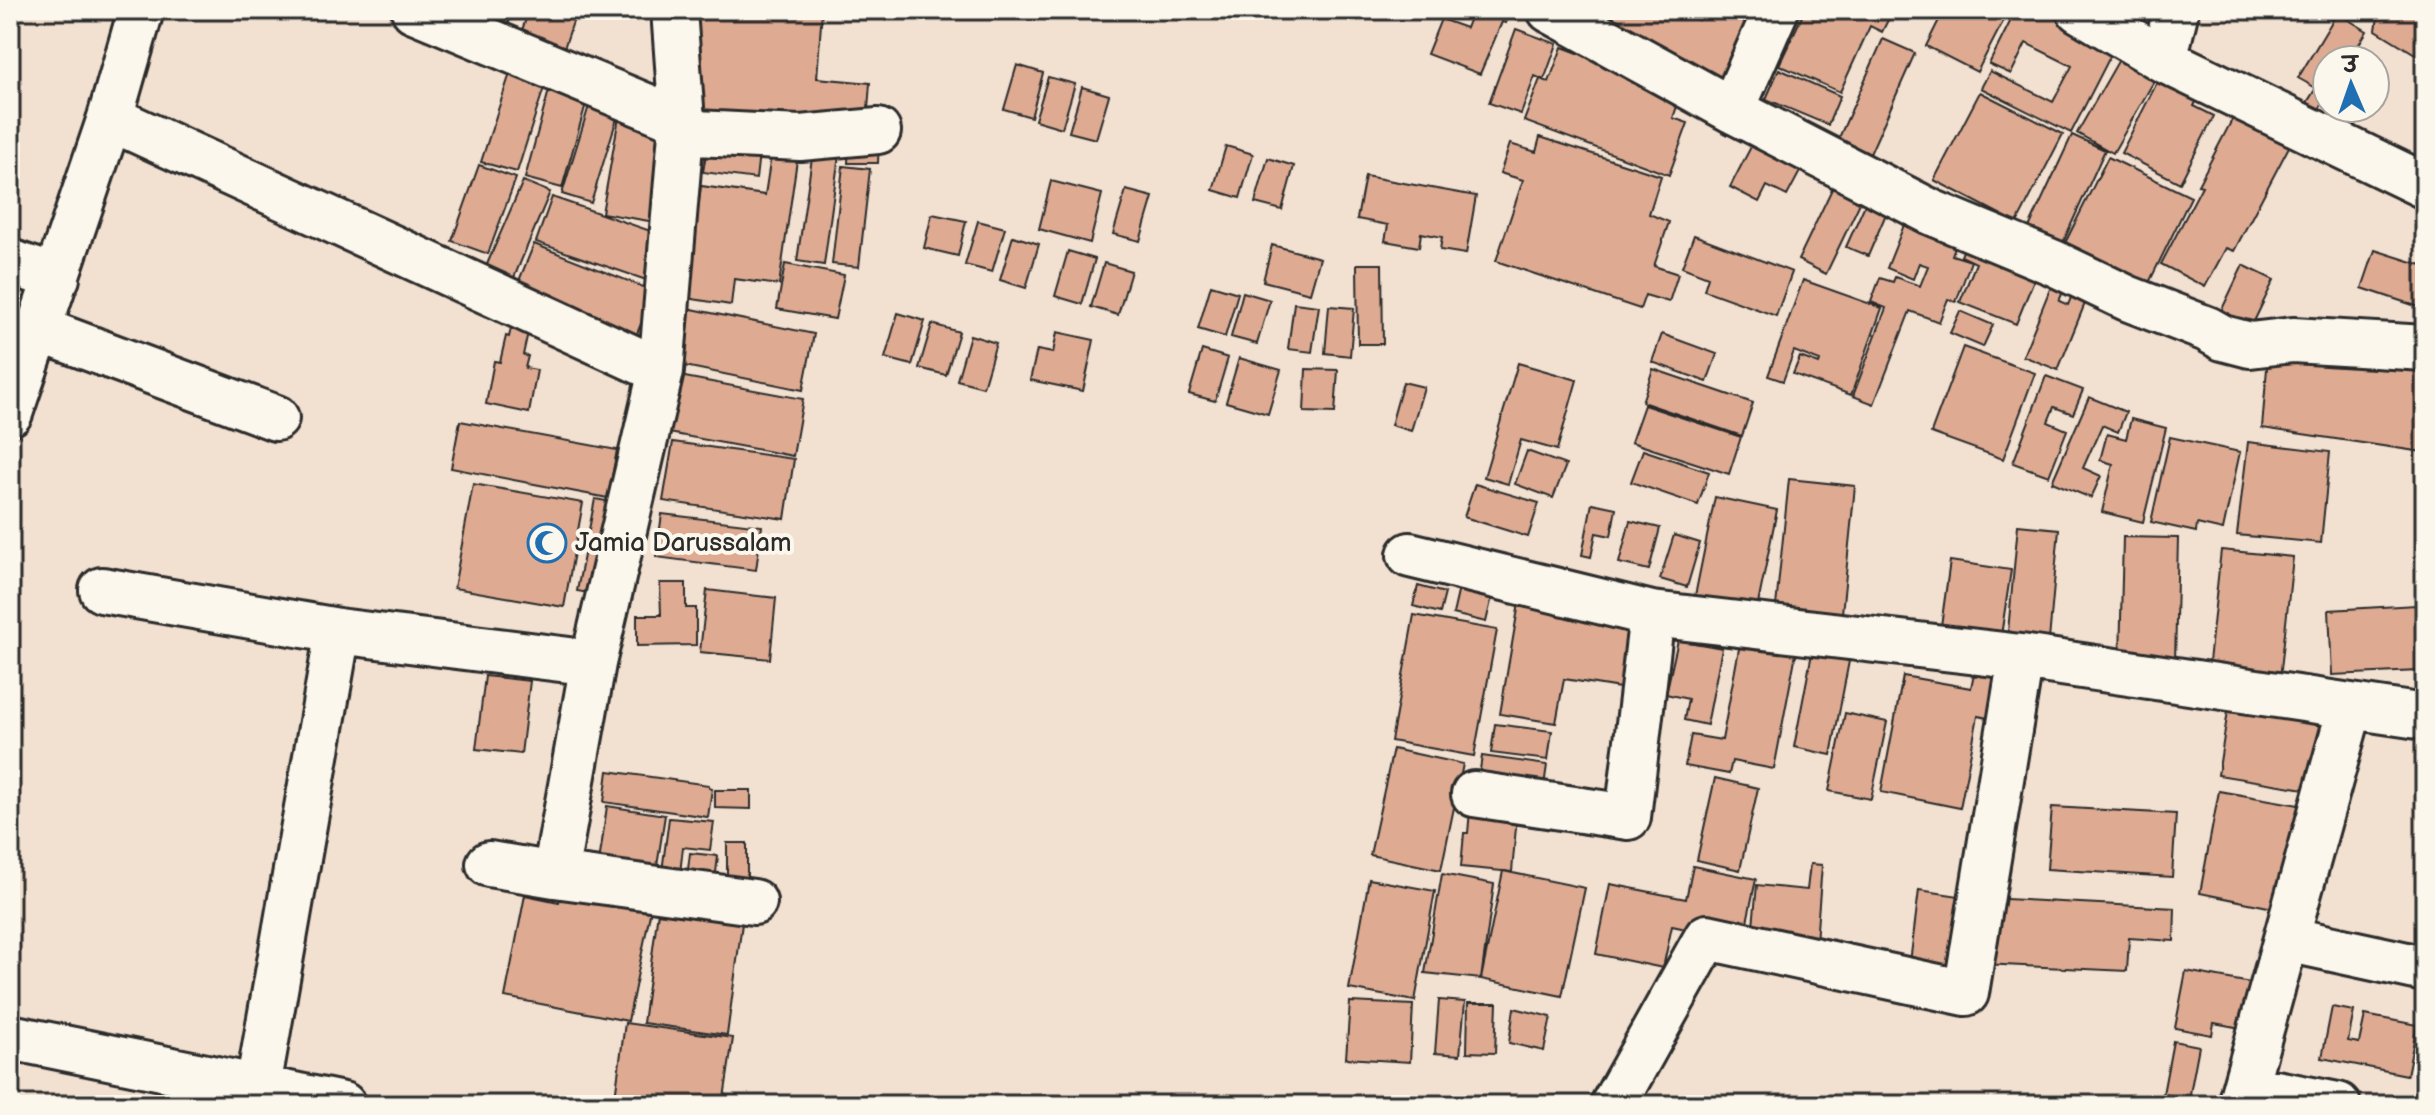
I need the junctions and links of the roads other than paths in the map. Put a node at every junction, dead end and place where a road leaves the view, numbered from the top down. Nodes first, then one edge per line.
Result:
1 (414, 10) edge
2 (674, 10) edge
3 (1550, 10) edge
4 (1776, 10) edge
5 (2079, 10) edge
6 (2176, 10) edge
7 (136, 11) edge
8 (2164, 60) junction
9 (1732, 110) junction
10 (110, 118) junction
11 (682, 121) junction
12 (878, 131) dead end
13 (2425, 186) edge
14 (10, 262) edge
15 (57, 278) junction
16 (38, 329) junction
17 (2425, 348) edge
18 (661, 371) junction
19 (10, 413) edge
20 (276, 418) dead end
21 (1410, 555) dead end
22 (102, 590) dead end
23 (1652, 614) junction
24 (338, 631) junction
25 (2021, 657) junction
26 (593, 663) junction
27 (2350, 708) junction
28 (2425, 717) edge
29 (1474, 794) dead end
30 (489, 864) dead end
31 (555, 875) junction
32 (754, 902) dead end
33 (2287, 939) junction
34 (2425, 969) edge
35 (10, 1037) edge
36 (258, 1087) junction
37 (2243, 1096) edge
38 (343, 1105) edge
39 (1613, 1105) edge
40 (2338, 1105) edge

1 - 11 street
2 - 11 street
3 - 9 street
4 - 9 street
5 - 8 street
6 - 8 street
7 - 10 street
8 - 13 street
9 - 17 street
10 - 15 street
10 - 18 street
11 - 12 street
11 - 18 street
14 - 15 street
15 - 16 street
16 - 19 street
16 - 20 street
18 - 26 street
21 - 23 street
22 - 24 street
23 - 25 street
23 - 29 street
24 - 26 street
24 - 36 street
25 - 27 street
25 - 39 street
26 - 31 street
27 - 28 street
27 - 33 street
30 - 31 street
31 - 32 street
33 - 34 street
33 - 37 street
35 - 36 street
36 - 38 street
37 - 40 street

